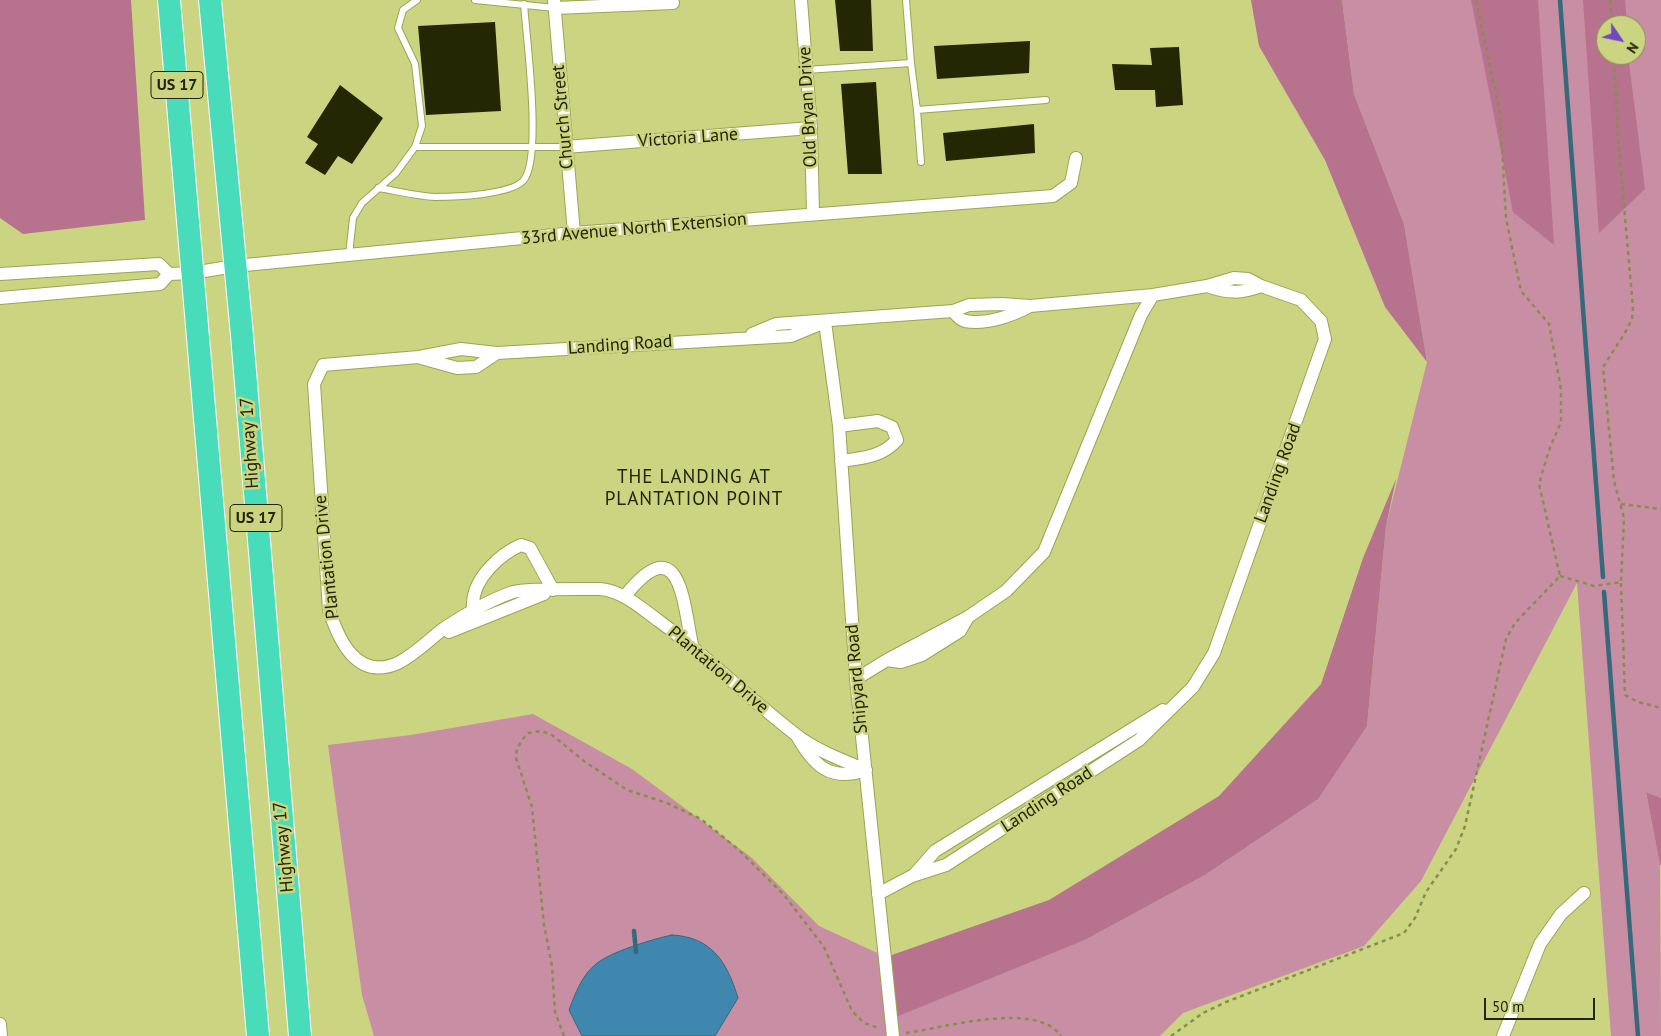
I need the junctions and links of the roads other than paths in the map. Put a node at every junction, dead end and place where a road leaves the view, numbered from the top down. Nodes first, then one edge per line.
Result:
1 (169, 0) edge
2 (210, 0) edge
3 (417, 0) edge
4 (475, 0) edge
5 (801, 0) edge
6 (906, 0) edge
7 (673, 3) dead end
8 (524, 4) junction
9 (554, 4) edge
10 (911, 63) junction
11 (806, 70) junction
12 (1046, 100) dead end
13 (917, 110) junction
14 (811, 128) junction
15 (415, 147) junction
16 (532, 147) junction
17 (565, 147) junction
18 (1076, 158) dead end
19 (921, 162) dead end
20 (378, 188) junction
21 (813, 213) junction
22 (574, 233) junction
23 (349, 255) junction
24 (235, 266) junction
25 (192, 273) junction
26 (0, 274) edge
27 (169, 274) junction
28 (1153, 295) junction
29 (0, 298) edge
30 (825, 322) junction
31 (497, 353) junction
32 (418, 357) junction
33 (323, 365) joint
34 (839, 426) junction
35 (841, 461) junction
36 (553, 590) junction
37 (625, 596) junction
38 (476, 616) junction
39 (692, 645) junction
40 (856, 679) junction
41 (1193, 687) junction
42 (866, 770) junction
43 (1022, 797) junction
44 (1030, 810) junction
45 (912, 876) junction
46 (1584, 892) dead end
47 (878, 894) junction
48 (0, 1024) edge
49 (892, 1034) edge
50 (1, 1036) edge
51 (258, 1036) edge
52 (300, 1036) edge
53 (1503, 1036) edge

1 - 25 highway, US 17
2 - 24 highway, Highway 17 / US 17
3 - 15 lane
4 - 8 lane
5 - 11 street, Old Bryan Drive
6 - 10 lane
7 - 9 street
8 - 9 lane
8 - 16 lane
9 - 17 street, Church Street
10 - 11 lane
10 - 13 lane
11 - 14 street, Old Bryan Drive
12 - 13 lane
13 - 19 lane
14 - 17 street, Victoria Lane
14 - 21 street, Old Bryan Drive
15 - 16 lane
15 - 20 lane
16 - 17 lane
16 - 20 lane
17 - 22 street, Church Street
18 - 21 street, 33rd Avenue North Extension
20 - 23 lane
21 - 22 street, 33rd Avenue North Extension
22 - 23 street, 33rd Avenue North Extension
23 - 24 street, 33rd Avenue North Extension
24 - 25 street, 33rd Avenue North Extension
24 - 52 highway, Highway 17 / US 17
25 - 27 street, 33rd Avenue North Extension
25 - 51 highway, US 17
26 - 27 street, 33rd Avenue North Extension
27 - 29 street, 33rd Avenue North Extension
28 - 30 street, Landing Road
28 - 40 street
28 - 41 street, Landing Road
30 - 31 street, Landing Road
30 - 34 street, Shipyard Road
31 - 32 street, Landing Road
31 - 32 street, Landing Road
32 - 33 street, Landing Road
33 - 38 street, Plantation Drive
34 - 35 street, Shipyard Road
34 - 35 street
35 - 40 street, Shipyard Road
36 - 37 street, Plantation Drive
36 - 38 street, Plantation Drive
36 - 38 street
37 - 39 street, Plantation Drive
37 - 39 street
39 - 42 street, Plantation Drive
40 - 42 street, Shipyard Road
41 - 43 street, Landing Road
41 - 44 street, Landing Road
42 - 47 street, Shipyard Road
43 - 44 street
43 - 45 street, Landing Road
44 - 45 street, Landing Road
45 - 47 street, Landing Road
46 - 53 street
47 - 49 street, Shipyard Road
48 - 50 street

